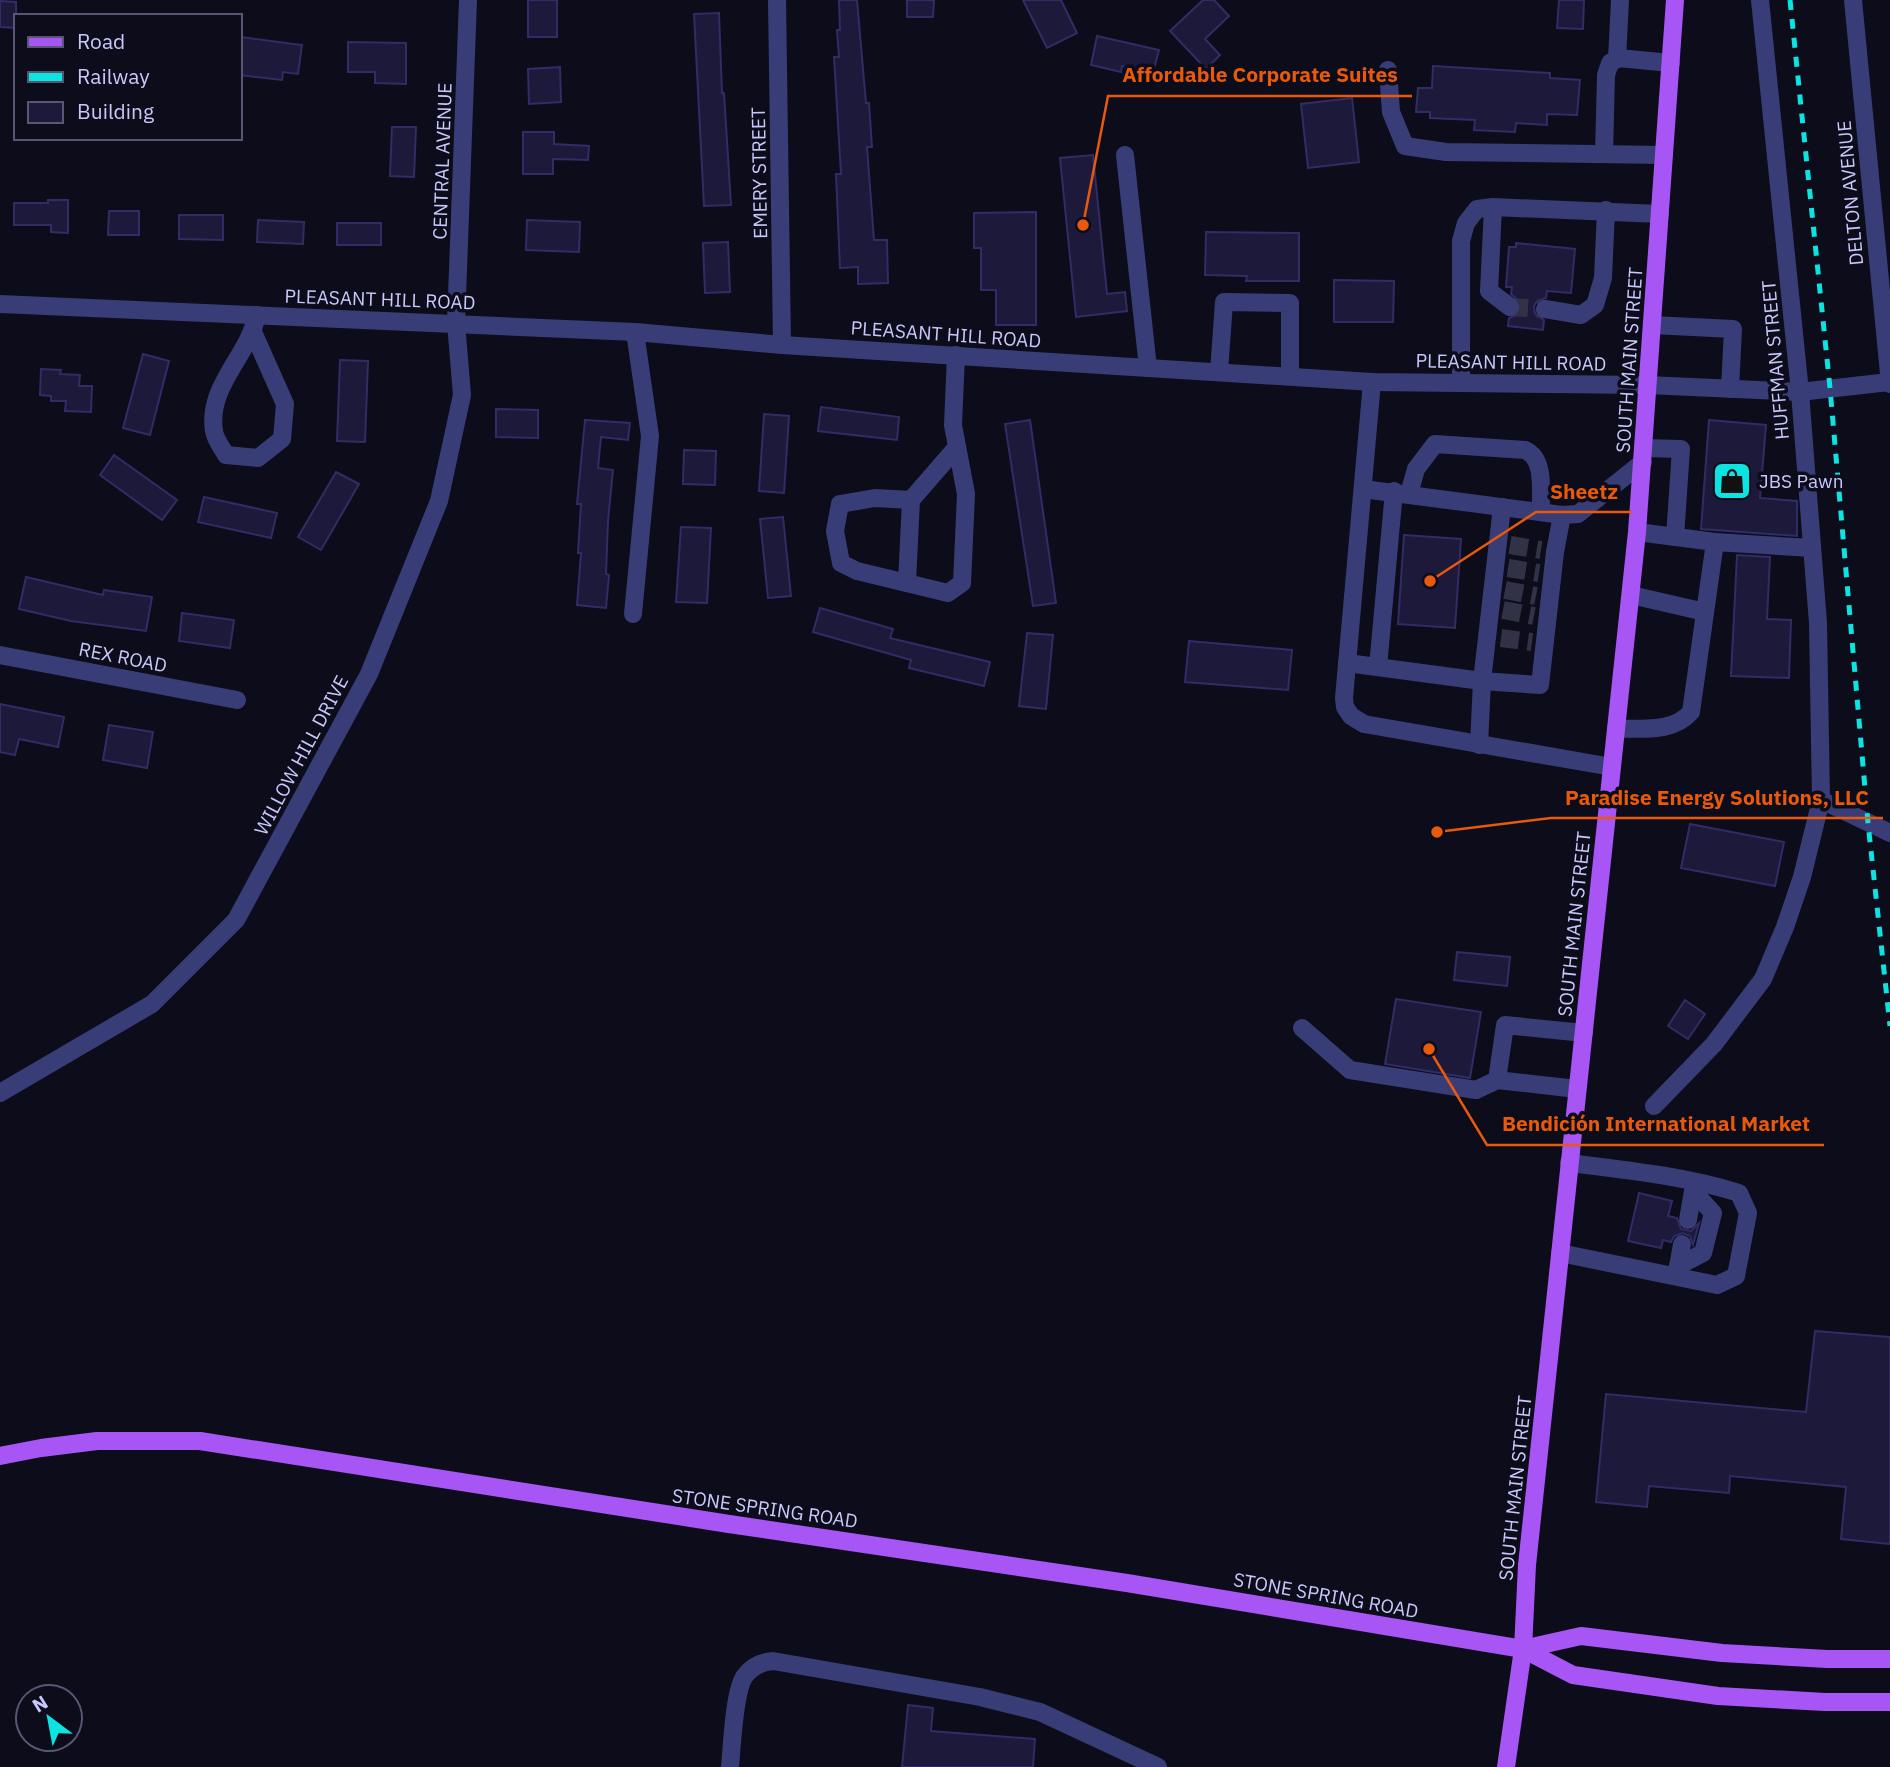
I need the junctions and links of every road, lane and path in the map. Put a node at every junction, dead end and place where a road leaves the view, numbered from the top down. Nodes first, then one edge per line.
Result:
1 (468, 0) edge
2 (777, 0) edge
3 (1620, 0) edge
4 (1675, 0) edge
5 (1760, 0) edge
6 (1853, 0) edge
7 (1617, 59) junction
8 (1671, 64) junction
9 (1388, 70) dead end
10 (1604, 154) junction
11 (1125, 155) dead end
12 (1664, 155) junction
13 (1493, 207) junction
14 (1606, 210) junction
15 (1660, 214) junction
16 (0, 304) edge
17 (1510, 307) dead end
18 (1545, 309) tunnel mouth
19 (255, 323) junction
20 (457, 323) junction
21 (1652, 325) junction
22 (635, 332) junction
23 (782, 345) junction
24 (956, 355) junction
25 (1148, 368) junction
26 (1219, 372) junction
27 (1290, 376) junction
28 (1372, 382) junction
29 (1461, 383) junction
30 (1889, 383) edge
31 (1647, 385) junction
32 (1730, 389) junction
33 (1800, 392) junction
34 (957, 447) junction
35 (1643, 455) junction
36 (1363, 489) junction
37 (1401, 492) junction
38 (911, 500) junction
39 (1502, 507) junction
40 (1541, 512) junction
41 (1562, 515) junction
42 (1637, 532) junction
43 (1675, 537) junction
44 (1715, 542) junction
45 (1812, 548) junction
46 (907, 583) junction
47 (1631, 595) junction
48 (1705, 612) junction
49 (633, 614) dead end
50 (0, 655) edge
51 (1347, 663) junction
52 (1378, 667) junction
53 (1482, 681) junction
54 (237, 700) dead end
55 (1616, 729) junction
56 (1479, 745) junction
57 (1612, 766) junction
58 (1821, 800) junction
59 (1890, 833) edge
60 (1302, 1028) dead end
61 (1584, 1033) junction
62 (1497, 1080) junction
63 (1577, 1089) junction
64 (0, 1093) edge
65 (1654, 1106) dead end
66 (1569, 1163) junction
67 (1693, 1186) junction
68 (1688, 1220) dead end
69 (1682, 1244) dead end
70 (1560, 1253) junction
71 (1677, 1271) junction
72 (0, 1456) edge
73 (1523, 1649) junction
74 (1890, 1659) edge
75 (1890, 1702) edge
76 (730, 1767) edge
77 (1158, 1767) edge
78 (1506, 1767) edge

1 - 20 street, CENTRAL AVENUE
2 - 23 street, EMERY STREET
3 - 7 street
4 - 8 main road, SOUTH MAIN STREET
5 - 33 street, HUFFMAN STREET
6 - 30 street, DELTON AVENUE
7 - 8 street
7 - 10 street
8 - 12 main road, SOUTH MAIN STREET
9 - 10 street
10 - 12 street
11 - 25 street
12 - 15 main road, SOUTH MAIN STREET
13 - 14 street
13 - 17 street
13 - 29 street
14 - 15 street
14 - 18 street
15 - 21 main road, SOUTH MAIN STREET
16 - 19 street, PLEASANT HILL ROAD
19 - 19 street
19 - 20 street, PLEASANT HILL ROAD
20 - 22 street, PLEASANT HILL ROAD
20 - 64 street, WILLOW HILL DRIVE
21 - 31 main road, SOUTH MAIN STREET
21 - 32 street
22 - 23 street, PLEASANT HILL ROAD
22 - 49 street
23 - 24 street, PLEASANT HILL ROAD
24 - 25 street, PLEASANT HILL ROAD
24 - 34 street
25 - 26 street, PLEASANT HILL ROAD
26 - 27 street, PLEASANT HILL ROAD
26 - 27 street
27 - 28 street, PLEASANT HILL ROAD
28 - 29 street, PLEASANT HILL ROAD
28 - 36 street
29 - 31 street, PLEASANT HILL ROAD
30 - 33 street, PLEASANT HILL ROAD
31 - 32 street, PLEASANT HILL ROAD
31 - 35 main road, SOUTH MAIN STREET
32 - 33 street, PLEASANT HILL ROAD
33 - 45 street, HUFFMAN STREET
34 - 38 street
34 - 46 street
35 - 41 street
35 - 42 main road, SOUTH MAIN STREET
35 - 43 street
36 - 37 street
36 - 51 street
37 - 39 street
37 - 40 street
37 - 52 street
38 - 46 street
38 - 46 street
39 - 40 street
39 - 53 street
40 - 41 street
41 - 53 street
42 - 43 street
42 - 47 main road, SOUTH MAIN STREET
43 - 44 street
44 - 45 street
44 - 48 street
45 - 58 street, HUFFMAN STREET
47 - 48 street
47 - 55 main road, SOUTH MAIN STREET
48 - 55 street
50 - 54 street, REX ROAD
51 - 52 street
51 - 56 street
52 - 53 street
53 - 56 street
55 - 57 main road, SOUTH MAIN STREET
56 - 57 street
57 - 61 main road, SOUTH MAIN STREET
58 - 59 street
58 - 65 street, HUFFMAN STREET
60 - 62 street
61 - 62 street
61 - 63 main road, SOUTH MAIN STREET
62 - 63 street
63 - 66 main road, SOUTH MAIN STREET
66 - 67 street
66 - 70 main road, SOUTH MAIN STREET
67 - 68 street
67 - 71 street
67 - 71 street
69 - 71 street
70 - 71 street
70 - 73 main road, SOUTH MAIN STREET
72 - 73 main road, STONE SPRING ROAD
73 - 74 main road, STONE SPRING ROAD
73 - 75 main road, STONE SPRING ROAD
73 - 78 main road, SOUTH MAIN STREET
76 - 77 street

